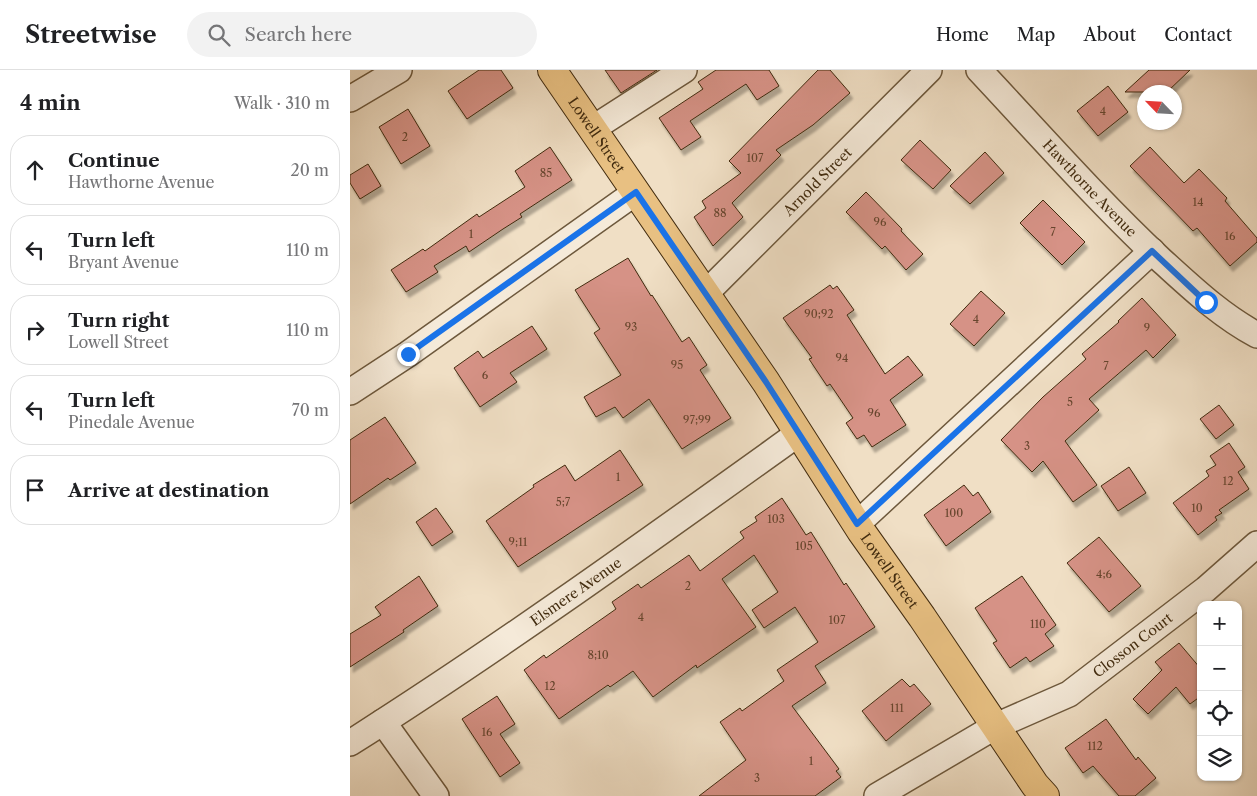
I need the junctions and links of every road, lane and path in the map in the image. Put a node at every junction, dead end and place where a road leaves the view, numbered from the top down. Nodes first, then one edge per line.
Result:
1 (399, 70) edge
2 (552, 70) edge
3 (684, 70) edge
4 (929, 70) edge
5 (979, 70) edge
6 (350, 99) edge
7 (592, 129) junction
8 (636, 192) junction
9 (1152, 251) junction
10 (705, 294) junction
11 (1257, 334) edge
12 (350, 392) edge
13 (799, 433) junction
14 (857, 524) junction
15 (1257, 544) edge
16 (383, 722) junction
17 (996, 726) junction
18 (350, 743) edge
19 (436, 796) edge
20 (877, 796) edge
21 (1044, 796) edge

1 - 6 street
2 - 7 main road, Lowell Street
3 - 7 street
4 - 10 street, Arnold Street
5 - 9 street, Hawthorne Avenue
7 - 8 main road, Lowell Street
8 - 10 main road, Lowell Street
8 - 12 street
9 - 11 street, Hawthorne Avenue
9 - 14 street
10 - 13 main road, Lowell Street
13 - 14 main road, Lowell Street
13 - 16 street, Elsmere Avenue
14 - 17 main road, Lowell Street
15 - 17 street, Closson Court
16 - 18 street, Elsmere Avenue
16 - 19 street
17 - 20 street, Closson Court
17 - 21 main road, Lowell Street

